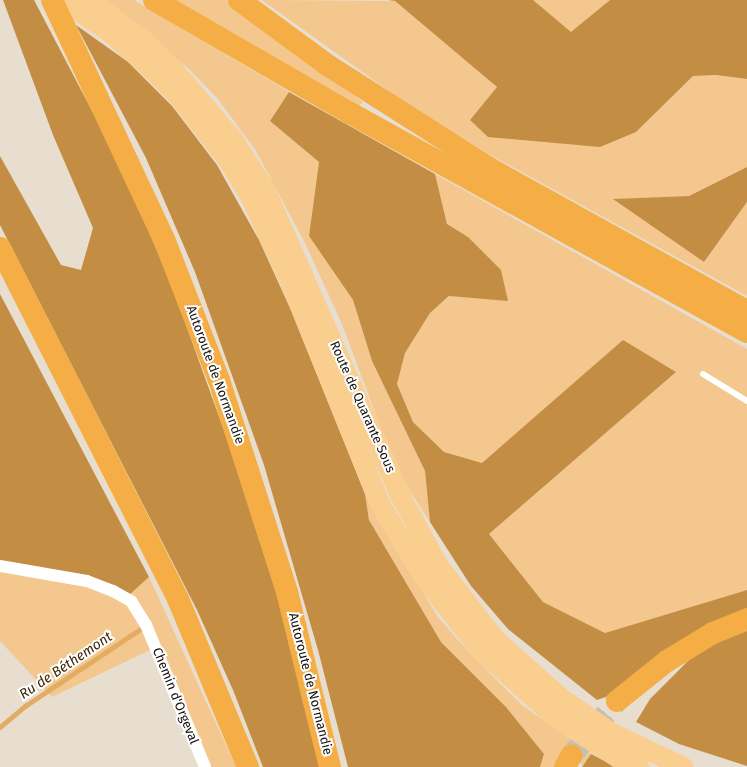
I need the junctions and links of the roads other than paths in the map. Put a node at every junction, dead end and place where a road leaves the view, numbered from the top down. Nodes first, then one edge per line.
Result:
1 (52, 0) edge
2 (62, 0) edge
3 (90, 0) edge
4 (154, 0) edge
5 (239, 0) edge
6 (0, 248) edge
7 (0, 272) edge
8 (692, 291) junction
9 (747, 311) edge
10 (36, 323) junction
11 (747, 332) edge
12 (704, 374) dead end
13 (747, 401) edge
14 (0, 566) edge
15 (747, 619) edge
16 (617, 701) tunnel mouth
17 (205, 767) edge
18 (248, 767) edge
19 (330, 767) edge
20 (639, 767) edge
21 (683, 767) edge

1 - 19 highway, Autoroute de Normandie
2 - 20 main road, Route de Quarante Sous
3 - 21 main road, Route de Quarante Sous
4 - 8 highway
5 - 8 highway
6 - 10 highway
7 - 10 highway
8 - 9 highway
8 - 11 highway
10 - 18 highway
12 - 13 lane
14 - 17 street, Chemin d'Orgeval
15 - 16 highway

